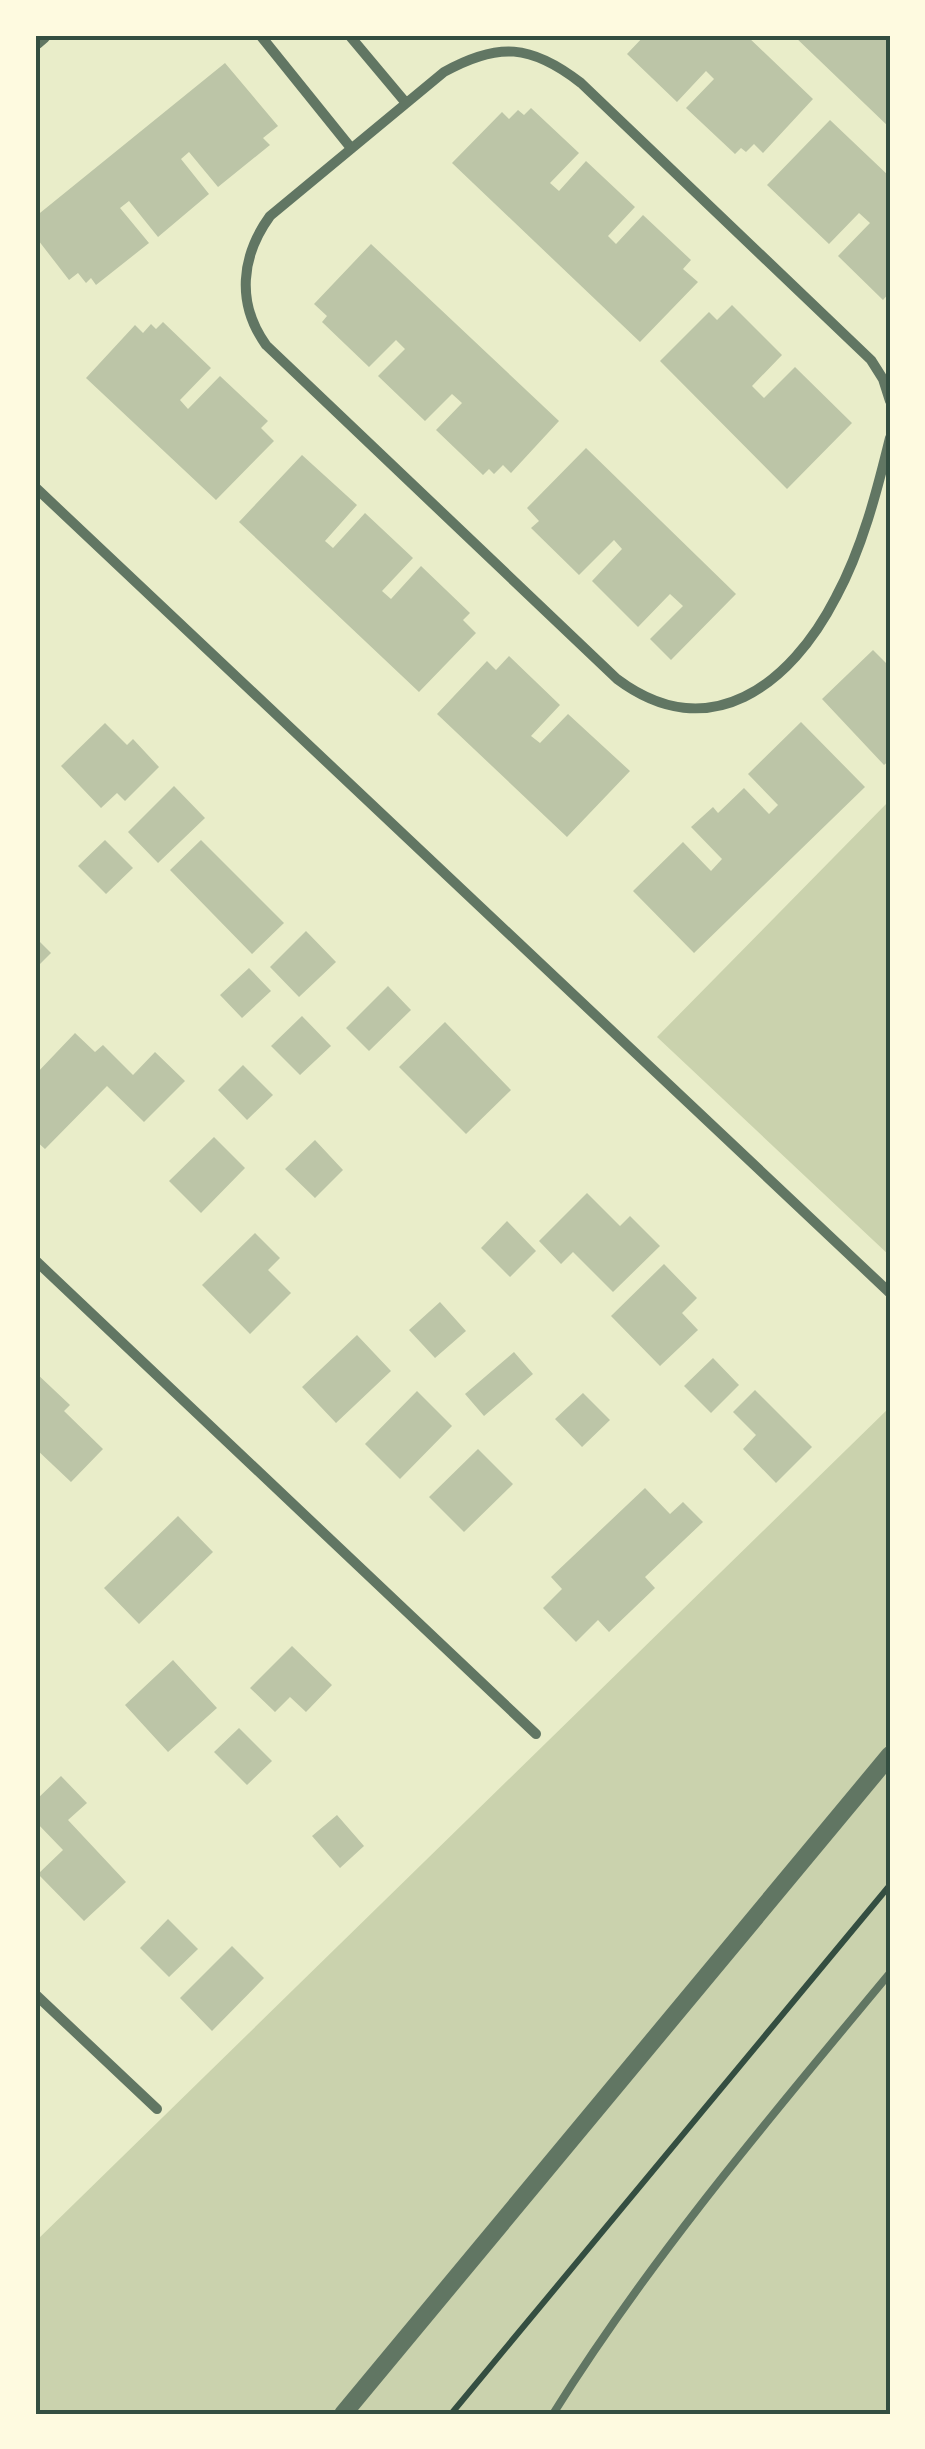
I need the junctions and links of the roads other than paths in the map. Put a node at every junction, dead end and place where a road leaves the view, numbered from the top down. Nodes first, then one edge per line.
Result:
1 (42, 35) edge
2 (260, 35) edge
3 (349, 35) edge
4 (35, 40) edge
5 (406, 103) junction
6 (350, 148) junction
7 (890, 400) edge
8 (890, 438) edge
9 (35, 487) edge
10 (35, 1260) edge
11 (890, 1293) edge
12 (536, 1734) dead end
13 (890, 1755) edge
14 (890, 1974) edge
15 (35, 1994) edge
16 (157, 2109) dead end
17 (343, 2414) edge
18 (554, 2414) edge

1 - 4 street
2 - 6 street
3 - 5 street
5 - 6 street
5 - 7 street
6 - 8 street
9 - 11 street
10 - 12 street
13 - 17 street
14 - 18 lane
15 - 16 street

